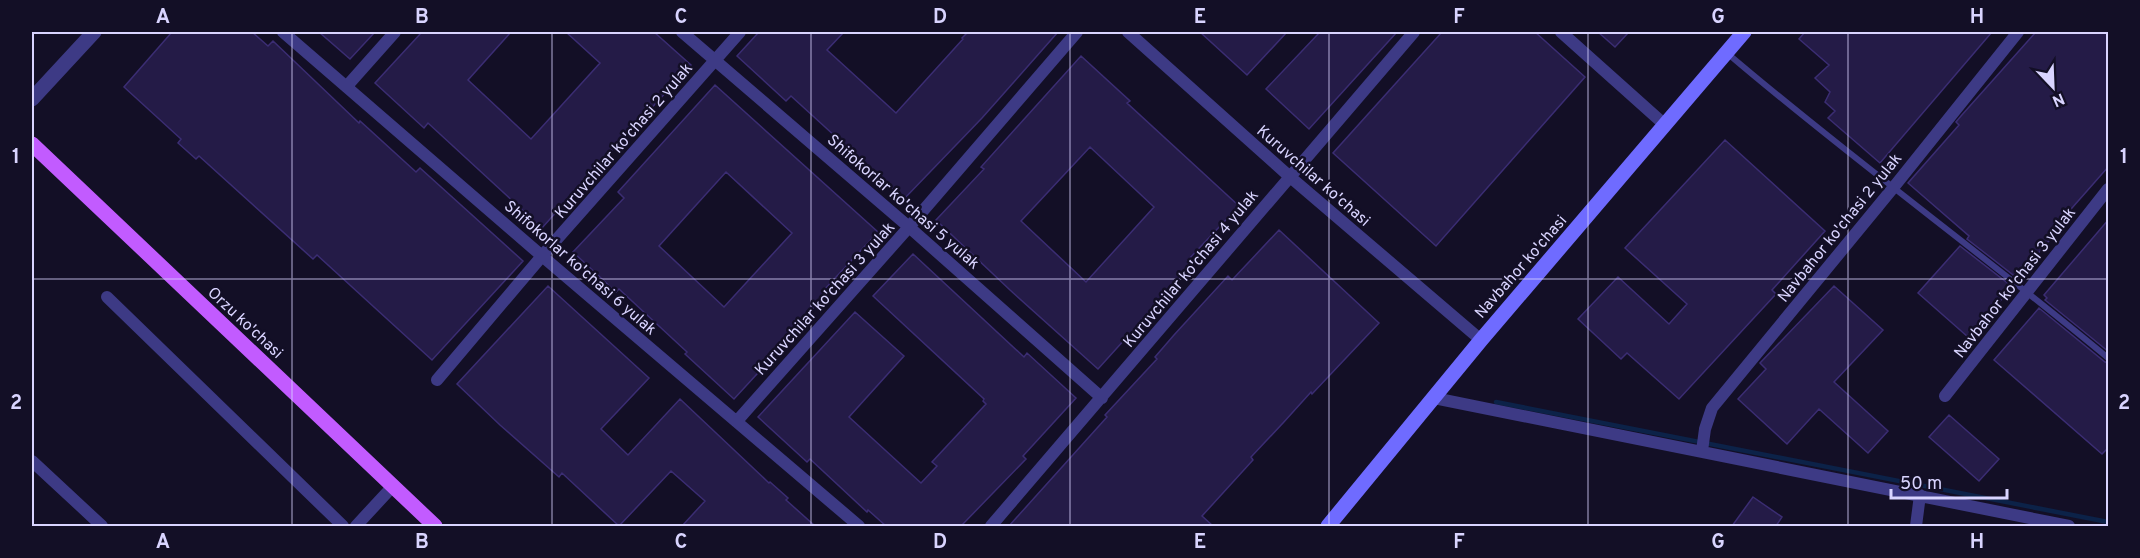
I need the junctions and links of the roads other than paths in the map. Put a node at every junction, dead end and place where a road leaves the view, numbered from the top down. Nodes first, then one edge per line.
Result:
1 (94, 32) edge
2 (284, 32) edge
3 (395, 32) edge
4 (682, 32) edge
5 (740, 32) edge
6 (1077, 32) edge
7 (1128, 32) edge
8 (1414, 32) edge
9 (1561, 32) edge
10 (1744, 32) edge
11 (2018, 32) edge
12 (1726, 53) junction
13 (715, 60) junction
14 (347, 86) junction
15 (32, 99) edge
16 (1665, 125) junction
17 (32, 144) edge
18 (1289, 176) junction
19 (1893, 188) junction
20 (2109, 189) edge
21 (909, 227) junction
22 (542, 256) junction
23 (2027, 290) junction
24 (107, 297) dead end
25 (1480, 340) junction
26 (2109, 358) edge
27 (437, 380) dead end
28 (1945, 396) dead end
29 (1102, 398) junction
30 (1434, 398) junction
31 (737, 421) junction
32 (1702, 448) junction
33 (32, 460) edge
34 (393, 486) junction
35 (1920, 495) junction
36 (102, 526) edge
37 (343, 526) edge
38 (356, 526) edge
39 (435, 526) edge
40 (859, 526) edge
41 (991, 526) edge
42 (1328, 526) edge
43 (1916, 526) edge
44 (2069, 526) edge

1 - 15 street
2 - 14 street, Shifokorlar ko'chasi 6 yulak
3 - 14 street
4 - 13 street, Shifokorlar ko'chasi 5 yulak
5 - 13 street, Kuruvchilar ko'chasi 2 yulak
6 - 21 street, Kuruvchilar ko'chasi 3 yulak
7 - 18 street, Kuruvchilar ko'chasi
8 - 18 street, Kuruvchilar ko'chasi 4 yulak
9 - 16 street
10 - 12 main road, Navbahor ko'chasi
11 - 19 street, Navbahor ko'chasi 2 yulak
12 - 16 main road, Navbahor ko'chasi
12 - 19 lane
13 - 21 street, Shifokorlar ko'chasi 5 yulak
13 - 22 street, Kuruvchilar ko'chasi 2 yulak
14 - 22 street, Shifokorlar ko'chasi 6 yulak
16 - 25 main road, Navbahor ko'chasi
17 - 34 main road, Orzu ko'chasi
18 - 25 street, Kuruvchilar ko'chasi
18 - 29 street, Kuruvchilar ko'chasi 4 yulak
19 - 23 lane
19 - 32 street, Navbahor ko'chasi 2 yulak
20 - 23 street, Navbahor ko'chasi 3 yulak
21 - 29 street, Shifokorlar ko'chasi 5 yulak
21 - 31 street, Kuruvchilar ko'chasi 3 yulak
22 - 27 street, Kuruvchilar ko'chasi 2 yulak
22 - 31 street, Shifokorlar ko'chasi 6 yulak
23 - 26 lane
23 - 28 street, Navbahor ko'chasi 3 yulak
24 - 37 street
25 - 30 main road, Navbahor ko'chasi
29 - 41 street, Kuruvchilar ko'chasi 4 yulak
30 - 32 street
30 - 42 main road, Navbahor ko'chasi
31 - 40 street, Shifokorlar ko'chasi 6 yulak
32 - 35 street
33 - 36 street
34 - 38 street
34 - 39 main road, Orzu ko'chasi
35 - 43 street
35 - 44 street

